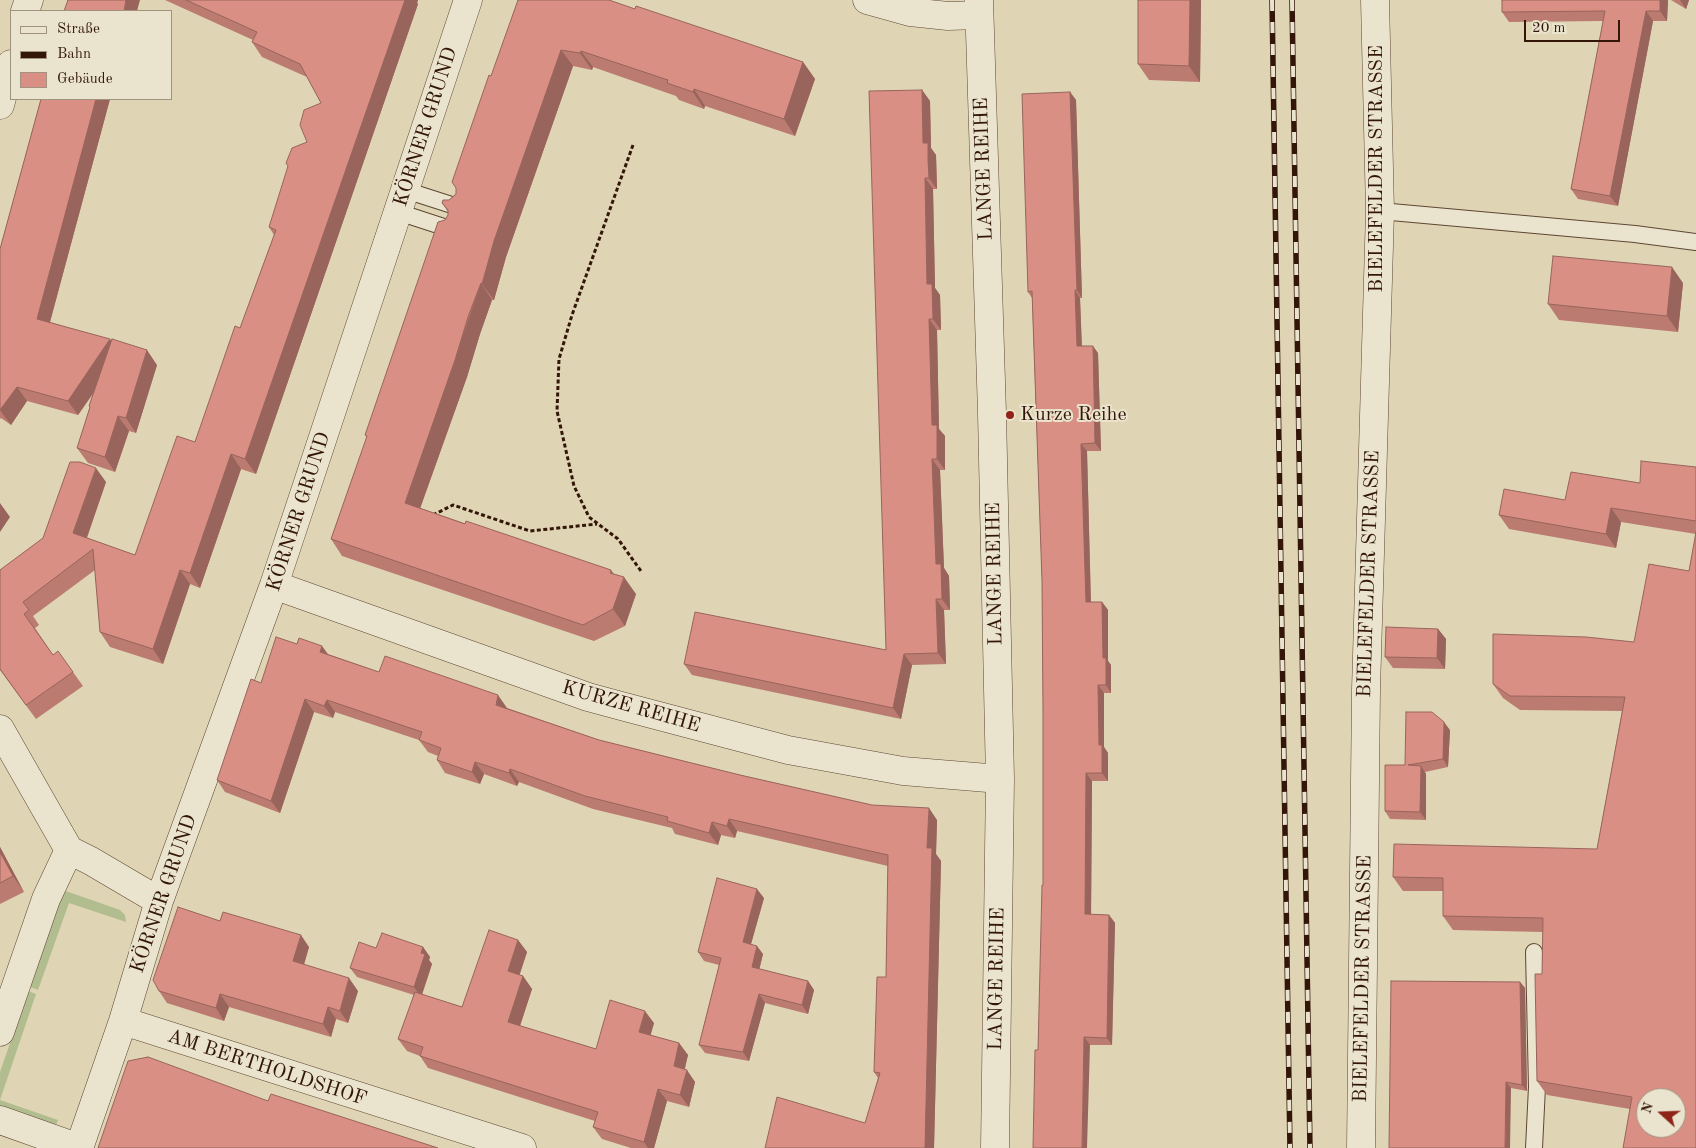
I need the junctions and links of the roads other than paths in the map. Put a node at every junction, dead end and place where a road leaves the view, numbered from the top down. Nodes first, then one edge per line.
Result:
1 (468, 0) edge
2 (866, 0) edge
3 (1375, 0) edge
4 (979, 8) edge
5 (10, 68) edge
6 (0, 106) edge
7 (402, 201) junction
8 (458, 208) edge
9 (1380, 211) junction
10 (450, 229) edge
11 (1696, 242) edge
12 (274, 586) junction
13 (0, 729) edge
14 (1000, 779) junction
15 (69, 850) junction
16 (159, 901) junction
17 (1534, 952) dead end
18 (6, 996) edge
19 (122, 1021) junction
20 (0, 1032) edge
21 (0, 1120) edge
22 (522, 1148) edge
23 (995, 1148) edge
24 (1361, 1148) edge
25 (1534, 1148) edge

1 - 7 street, KÖRNER GRUND
2 - 4 street
3 - 9 street, BIELEFELDER STRASSE
4 - 14 street, LANGE REIHE
5 - 6 street
7 - 8 lane
7 - 10 lane
7 - 12 street, KÖRNER GRUND
9 - 11 lane
9 - 24 street, BIELEFELDER STRASSE
12 - 14 street, KURZE REIHE
12 - 16 street, KÖRNER GRUND
13 - 15 street
14 - 23 street, LANGE REIHE
15 - 16 street
15 - 18 street
16 - 19 street, KÖRNER GRUND
17 - 25 lane
18 - 20 street
19 - 21 street
19 - 22 street, AM BERTHOLDSHOF

